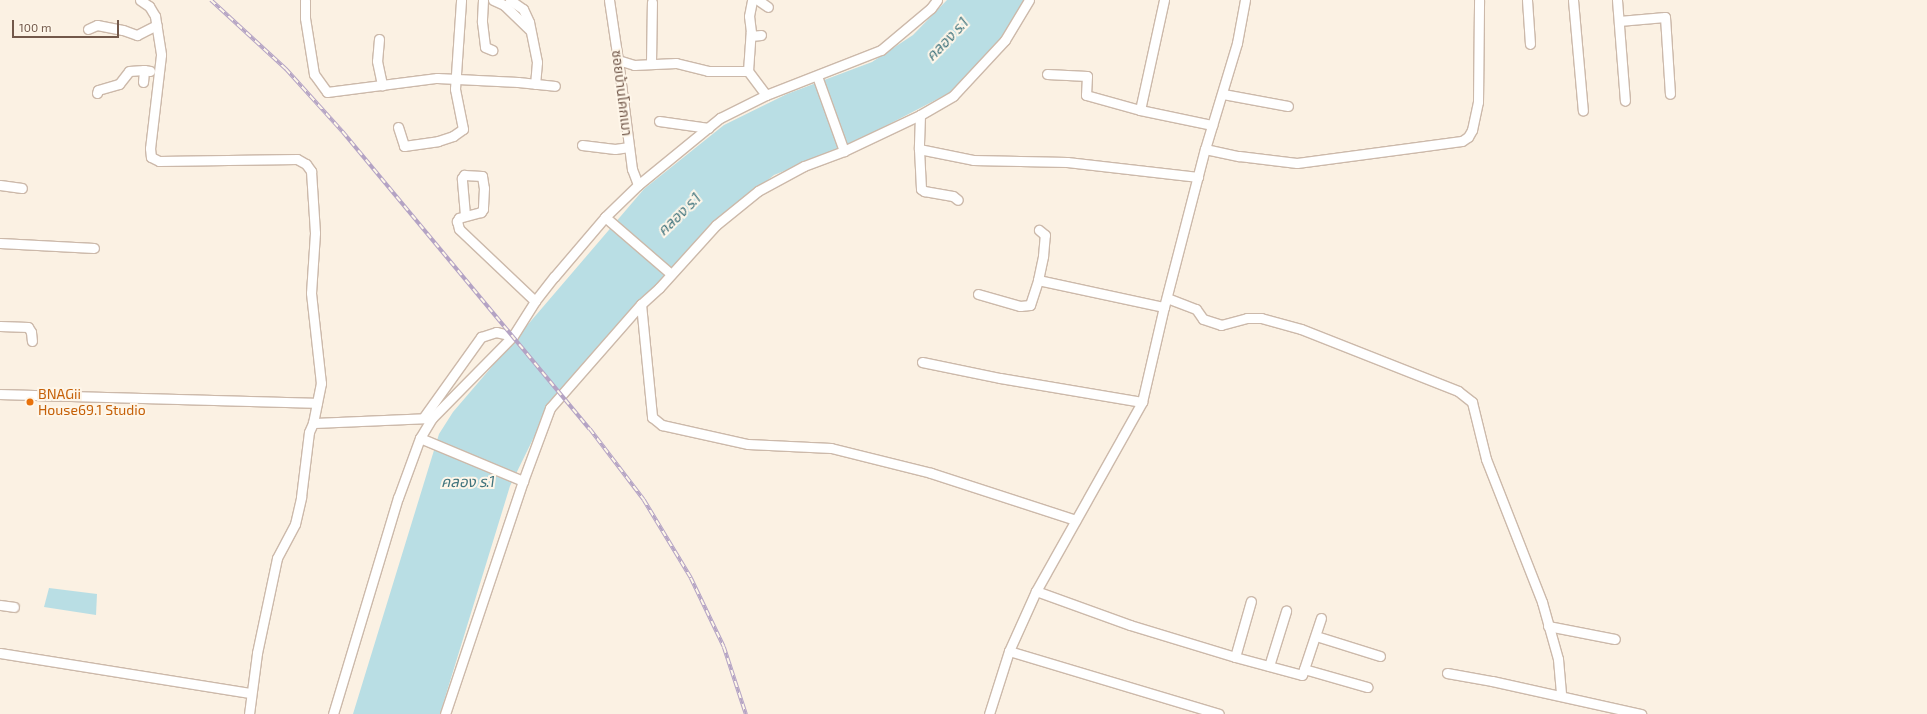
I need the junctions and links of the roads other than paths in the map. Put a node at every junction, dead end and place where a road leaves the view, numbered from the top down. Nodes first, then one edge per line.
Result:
1 (140, 0) edge
2 (305, 0) edge
3 (461, 0) edge
4 (483, 0) edge
5 (493, 0) edge
6 (510, 0) edge
7 (608, 0) edge
8 (752, 0) edge
9 (758, 0) edge
10 (937, 0) edge
11 (1029, 0) edge
12 (1164, 0) edge
13 (1246, 0) edge
14 (1479, 0) edge
15 (1527, 0) edge
16 (1572, 0) edge
17 (1617, 0) edge
18 (652, 2) dead end
19 (768, 7) dead end
20 (1619, 21) junction
21 (157, 25) junction
22 (88, 29) dead end
23 (532, 33) junction
24 (761, 35) dead end
25 (751, 36) junction
26 (379, 39) dead end
27 (1530, 44) dead end
28 (492, 50) dead end
29 (618, 60) junction
30 (651, 63) junction
31 (144, 70) junction
32 (748, 71) junction
33 (158, 72) junction
34 (1047, 74) dead end
35 (817, 76) junction
36 (457, 78) junction
37 (143, 82) dead end
38 (535, 84) junction
39 (382, 85) junction
40 (555, 86) dead end
41 (97, 93) dead end
42 (1222, 94) junction
43 (1670, 94) dead end
44 (766, 95) junction
45 (1625, 101) dead end
46 (1288, 106) dead end
47 (1140, 110) junction
48 (1583, 111) dead end
49 (920, 115) junction
50 (659, 121) dead end
51 (1212, 125) junction
52 (398, 127) dead end
53 (709, 128) junction
54 (582, 145) dead end
55 (629, 147) junction
56 (919, 149) junction
57 (1206, 149) junction
58 (844, 151) junction
59 (1198, 177) junction
60 (0, 185) edge
61 (638, 185) junction
62 (22, 188) dead end
63 (958, 200) dead end
64 (465, 215) dead end
65 (608, 220) junction
66 (1039, 230) dead end
67 (0, 242) edge
68 (94, 248) dead end
69 (668, 272) junction
70 (1038, 280) junction
71 (978, 294) dead end
72 (535, 301) junction
73 (1166, 302) junction
74 (641, 304) junction
75 (0, 326) edge
76 (513, 336) junction
77 (32, 341) dead end
78 (922, 362) dead end
79 (0, 394) edge
80 (1142, 402) junction
81 (317, 403) junction
82 (428, 418) junction
83 (313, 423) junction
84 (420, 438) junction
85 (523, 481) junction
86 (1076, 520) junction
87 (1036, 591) junction
88 (1251, 601) dead end
89 (0, 606) edge
90 (14, 607) dead end
91 (1286, 611) dead end
92 (1321, 618) dead end
93 (1548, 626) junction
94 (1316, 636) junction
95 (1615, 639) dead end
96 (1009, 651) junction
97 (0, 653) edge
98 (1380, 656) dead end
99 (1235, 657) junction
100 (1269, 666) junction
101 (1304, 669) junction
102 (1447, 673) dead end
103 (1368, 687) dead end
104 (250, 693) junction
105 (1561, 696) junction
106 (249, 714) edge
107 (333, 714) edge
108 (445, 714) edge
109 (989, 714) edge
110 (1219, 714) edge
111 (1641, 714) edge

1 - 21 street
2 - 39 street
3 - 36 street
4 - 28 street
5 - 23 street
6 - 23 street
7 - 29 street, ซอยบ้านโคกเมา
8 - 25 street
9 - 19 street
10 - 35 street
11 - 49 street
12 - 47 street
13 - 42 street
14 - 57 street
15 - 27 street
16 - 48 street
17 - 20 street
18 - 30 street
20 - 43 street
20 - 45 street
21 - 22 street
21 - 33 street
23 - 38 street
24 - 25 street
25 - 32 street
26 - 39 street
29 - 30 street
29 - 55 street, ซอยบ้านโคกเมา
30 - 32 street
31 - 33 street
31 - 37 street
31 - 41 street
32 - 44 street
33 - 81 street
34 - 47 street
35 - 44 street
35 - 58 street
36 - 38 street
36 - 39 street
36 - 52 street
38 - 40 street
42 - 46 street
42 - 51 street
44 - 53 street
47 - 51 street
49 - 56 street
49 - 58 street
50 - 53 street
51 - 57 street
53 - 61 street
54 - 55 street
55 - 61 street, ซอยบ้านโคกเมา
56 - 59 street
56 - 63 street
57 - 59 street
58 - 69 street
59 - 73 street
60 - 62 street
61 - 65 street
64 - 72 street
65 - 69 street
65 - 72 street
66 - 70 street
67 - 68 street
69 - 74 street
70 - 71 street
70 - 73 street
72 - 76 street
73 - 80 street
73 - 93 street
74 - 85 street
74 - 86 street
75 - 77 street
76 - 82 street
76 - 82 street
78 - 80 street
79 - 81 street
80 - 86 street
81 - 83 street
82 - 83 street
82 - 84 street
83 - 104 street
84 - 85 street
84 - 107 street
85 - 108 street
86 - 87 street
87 - 96 street
87 - 99 street
88 - 99 street
89 - 90 street
91 - 100 street
92 - 94 street
93 - 95 street
93 - 105 street
94 - 98 street
94 - 101 street
96 - 109 street
96 - 110 street
97 - 104 street
99 - 100 street
100 - 101 street
101 - 103 street
102 - 105 street
104 - 106 street
105 - 111 street

